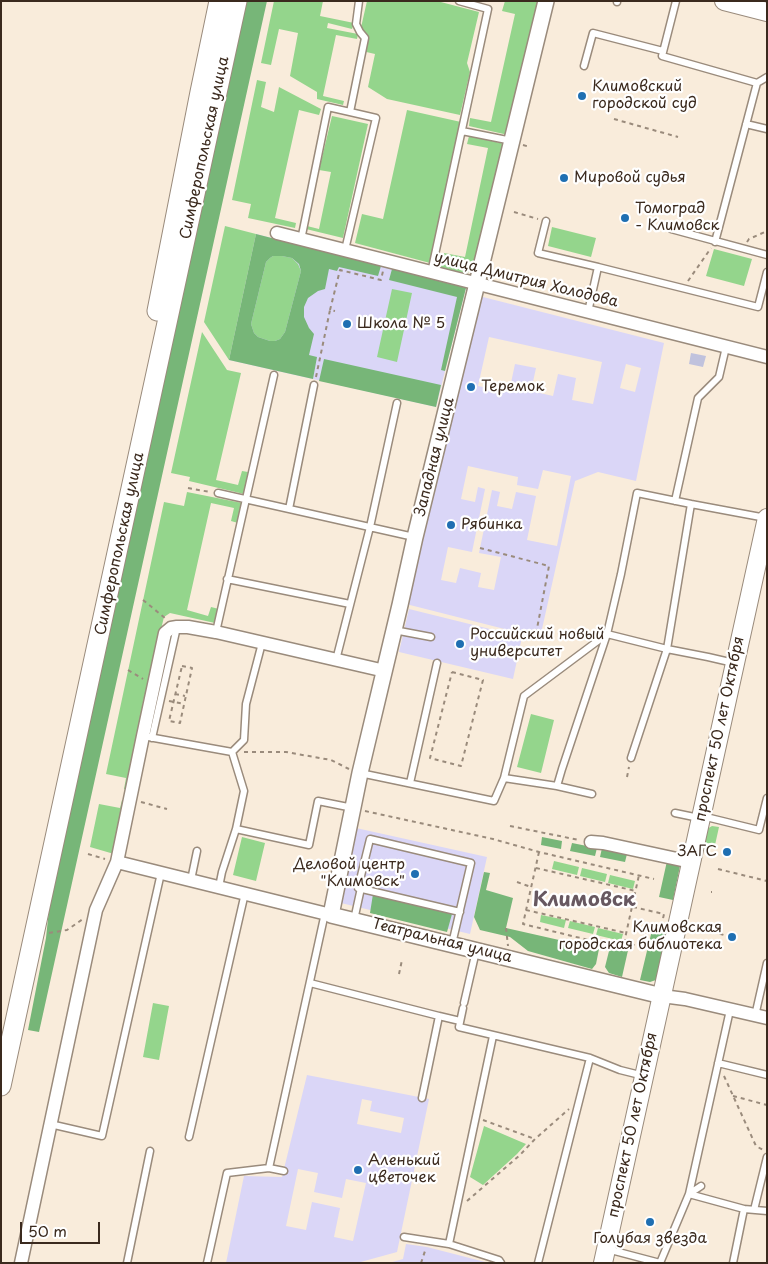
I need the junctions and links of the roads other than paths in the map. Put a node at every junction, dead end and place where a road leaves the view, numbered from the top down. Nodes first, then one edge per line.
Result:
1 (219, 1) edge
2 (237, 1) edge
3 (359, 1) edge
4 (459, 1) edge
5 (546, 1) edge
6 (676, 1) edge
7 (724, 1) edge
8 (767, 12) edge
9 (663, 51) junction
10 (584, 66) dead end
11 (767, 77) edge
12 (757, 83) junction
13 (350, 112) junction
14 (746, 124) junction
15 (767, 129) edge
16 (462, 131) junction
17 (512, 141) junction
18 (546, 221) road end
19 (671, 229) dead end
20 (277, 234) dead end
21 (301, 240) junction
22 (715, 242) junction
23 (345, 250) junction
24 (767, 255) edge
25 (598, 267) junction
26 (767, 272) edge
27 (431, 273) junction
28 (477, 284) junction
29 (588, 312) junction
30 (726, 347) junction
31 (767, 358) edge
32 (274, 376) dead end
33 (315, 382) road end
34 (397, 403) dead end
35 (218, 493) road end
36 (246, 500) junction
37 (675, 501) junction
38 (691, 504) junction
39 (289, 510) junction
40 (767, 518) edge
41 (370, 527) junction
42 (415, 537) junction
43 (227, 579) junction
44 (350, 604) junction
45 (394, 630) junction
46 (216, 632) junction
47 (607, 634) junction
48 (431, 637) dead end
49 (262, 643) junction
50 (667, 649) junction
51 (336, 660) junction
52 (734, 663) junction
53 (437, 664) dead end
54 (384, 671) junction
55 (147, 737) junction
56 (232, 752) junction
57 (632, 758) road end
58 (357, 772) junction
59 (504, 778) junction
60 (410, 783) junction
61 (557, 786) junction
62 (592, 794) dead end
63 (767, 798) edge
64 (353, 808) junction
65 (675, 813) dead end
66 (701, 817) junction
67 (236, 829) junction
68 (591, 842) road end
69 (230, 848) junction
70 (239, 850) dead end
71 (197, 851) dead end
72 (117, 862) junction
73 (691, 862) junction
74 (161, 873) junction
75 (191, 880) junction
76 (219, 887) junction
77 (361, 888) junction
78 (245, 893) junction
79 (460, 912) junction
80 (328, 914) junction
81 (354, 920) junction
82 (452, 944) junction
83 (476, 950) junction
84 (767, 963) edge
85 (310, 983) junction
86 (662, 996) junction
87 (730, 1010) junction
88 (439, 1016) junction
89 (761, 1017) edge
90 (460, 1021) junction
91 (1, 1028) edge
92 (493, 1036) junction
93 (590, 1058) junction
94 (718, 1063) junction
95 (767, 1075) edge
96 (644, 1076) junction
97 (1, 1086) edge
98 (422, 1098) dead end
99 (50, 1124) junction
100 (189, 1137) dead end
101 (150, 1151) dead end
102 (767, 1157) edge
103 (269, 1168) junction
104 (284, 1171) dead end
105 (701, 1186) dead end
106 (689, 1194) junction
107 (744, 1209) junction
108 (754, 1210) junction
109 (767, 1211) edge
110 (404, 1237) dead end
111 (449, 1244) junction
112 (604, 1256) edge
113 (21, 1263) edge
114 (127, 1263) edge
115 (207, 1263) edge
116 (501, 1263) edge
117 (538, 1263) edge
118 (660, 1263) edge
119 (733, 1263) edge

1 - 91 main road, Симферопольская улица
2 - 97 main road, Симферопольская улица
3 - 13 lane
4 - 16 lane
5 - 17 street, Западная улица
6 - 9 lane
7 - 8 main road
9 - 10 lane
9 - 12 lane
11 - 12 lane
12 - 14 lane
13 - 21 lane
13 - 23 lane
14 - 15 lane
14 - 22 lane
16 - 17 lane
16 - 27 lane
17 - 28 street, Западная улица
18 - 25 lane
19 - 22 lane
20 - 21 street, улица Дмитрия Холодова
21 - 23 street, улица Дмитрия Холодова
22 - 24 lane
23 - 27 street, улица Дмитрия Холодова
25 - 26 lane
25 - 29 lane
27 - 28 street, улица Дмитрия Холодова
28 - 29 street, улица Дмитрия Холодова
28 - 42 street, Западная улица
29 - 30 street, улица Дмитрия Холодова
30 - 31 street, улица Дмитрия Холодова
30 - 37 lane
32 - 36 lane
33 - 39 lane
34 - 41 lane
35 - 36 lane
36 - 39 lane
36 - 43 lane
37 - 38 lane
37 - 47 lane
38 - 40 lane
38 - 50 lane
39 - 41 lane
40 - 52 main road, проспект 50 лет Октября
41 - 42 lane
41 - 44 lane
42 - 45 street, Западная улица
43 - 44 lane
43 - 46 lane
44 - 51 lane
45 - 48 lane
45 - 54 street, Западная улица
46 - 49 street
46 - 55 street
47 - 50 lane
47 - 59 lane
47 - 61 lane
49 - 51 street
49 - 56 lane
50 - 52 lane
50 - 57 lane
51 - 54 street
52 - 66 main road, проспект 50 лет Октября
53 - 60 lane
54 - 58 street, Западная улица
55 - 56 lane
55 - 72 street
56 - 67 lane
58 - 60 lane
58 - 64 street, Западная улица
59 - 60 lane
59 - 61 lane
61 - 62 lane
63 - 66 lane
64 - 67 lane
64 - 80 street, Западная улица
65 - 66 lane
66 - 73 main road, проспект 50 лет Октября
67 - 69 lane
68 - 73 street
69 - 70 lane
69 - 76 lane
71 - 75 lane
72 - 74 street, Театральная улица
72 - 99 street
73 - 86 main road, проспект 50 лет Октября
74 - 75 street, Театральная улица
74 - 99 lane
75 - 76 street, Театральная улица
76 - 78 street, Театральная улица
77 - 79 lane
77 - 79 lane
77 - 81 lane
78 - 80 street, Театральная улица
78 - 100 lane
79 - 82 lane
80 - 81 street, Театральная улица
80 - 85 lane
81 - 82 street, Театральная улица
82 - 83 street, Театральная улица
83 - 86 street, Театральная улица
83 - 90 lane
84 - 89 lane
85 - 88 lane
85 - 103 lane
86 - 87 street, Театральная улица
86 - 96 main road, проспект 50 лет Октября
87 - 89 street, Театральная улица
87 - 94 lane
88 - 90 lane
88 - 98 lane
90 - 92 lane
92 - 93 lane
92 - 111 lane
93 - 96 lane
93 - 117 lane
94 - 95 lane
94 - 106 lane
96 - 112 main road, проспект 50 лет Октября
99 - 113 street
101 - 114 lane
102 - 108 lane
103 - 104 lane
103 - 115 lane
105 - 106 lane
106 - 107 lane
106 - 118 lane
107 - 108 lane
107 - 119 lane
108 - 109 lane
110 - 111 lane
111 - 116 lane
112 - 118 lane

